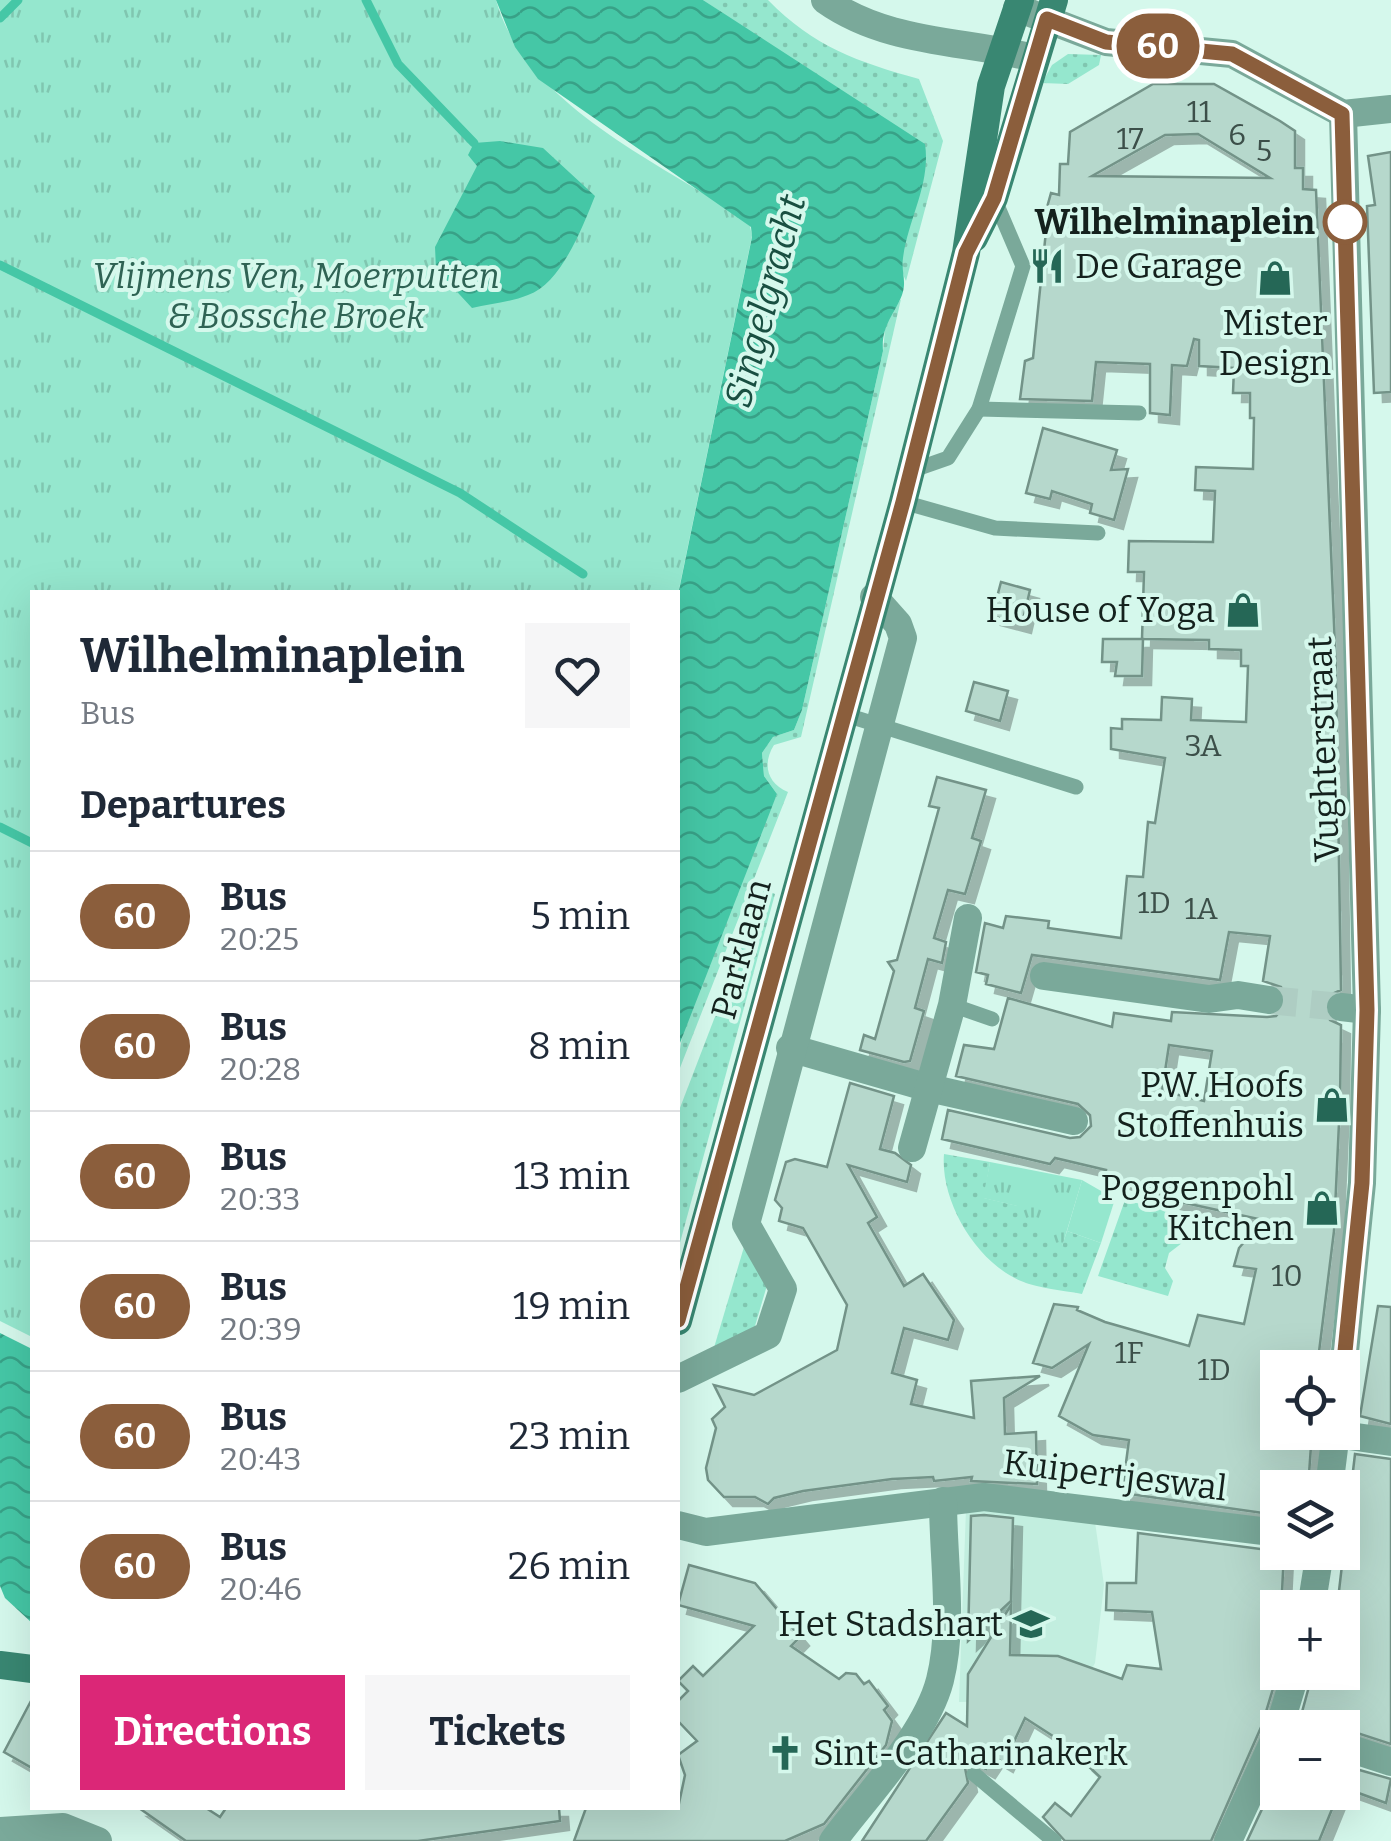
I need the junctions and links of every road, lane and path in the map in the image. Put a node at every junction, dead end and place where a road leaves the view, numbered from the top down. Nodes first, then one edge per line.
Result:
1 (825, 0) edge
2 (1018, 4) edge
3 (1050, 9) edge
4 (1002, 50) junction
5 (1034, 58) junction
6 (1391, 109) edge
7 (1342, 114) junction
8 (994, 198) junction
9 (966, 253) junction
10 (979, 410) junction
11 (1139, 413) dead end
12 (908, 472) junction
13 (903, 502) junction
14 (1098, 533) dead end
15 (874, 597) junction
16 (843, 714) junction
17 (878, 726) junction
18 (1076, 786) dead end
19 (968, 918) dead end
20 (1044, 976) dead end
21 (1269, 1000) tunnel mouth
22 (952, 1005) junction
23 (992, 1019) dead end
24 (790, 1048) junction
25 (929, 1088) junction
26 (1074, 1121) dead end
27 (912, 1148) dead end
28 (680, 1313) edge
29 (1345, 1350) edge
30 (680, 1378) edge
31 (1360, 1437) edge
32 (1391, 1442) edge
33 (943, 1501) junction
34 (680, 1526) edge
35 (1260, 1531) edge
36 (0, 1665) edge
37 (30, 1669) edge
38 (1360, 1752) edge
39 (1391, 1762) edge
40 (1260, 1771) edge
41 (974, 1774) dead end
42 (0, 1831) edge
43 (98, 1841) edge
44 (833, 1841) edge
45 (1054, 1841) edge
46 (1228, 1841) edge

1 - 4 street
2 - 3 street
2 - 4 main road
3 - 5 main road
3 - 7 street
4 - 5 street
4 - 9 main road
5 - 8 main road
6 - 7 street
7 - 29 street, Vughterstraat
8 - 9 main road
8 - 10 lane
9 - 12 main road, Parklaan
10 - 11 lane
10 - 12 lane
12 - 13 main road, Parklaan
13 - 14 lane
13 - 15 main road, Parklaan
15 - 16 main road, Parklaan
15 - 17 street, Parklaan
16 - 17 lane
16 - 28 main road, Parklaan
17 - 18 lane
17 - 24 street, Parklaan
19 - 22 street
20 - 21 street
22 - 23 lane
22 - 25 street
24 - 25 street
24 - 30 street, Parklaan
25 - 26 street
25 - 27 street
31 - 32 street
33 - 34 street, Kuipertjeswal
33 - 35 street, Kuipertjeswal
33 - 44 street
36 - 37 main road
38 - 39 street
40 - 46 street
41 - 45 lane
42 - 43 street

